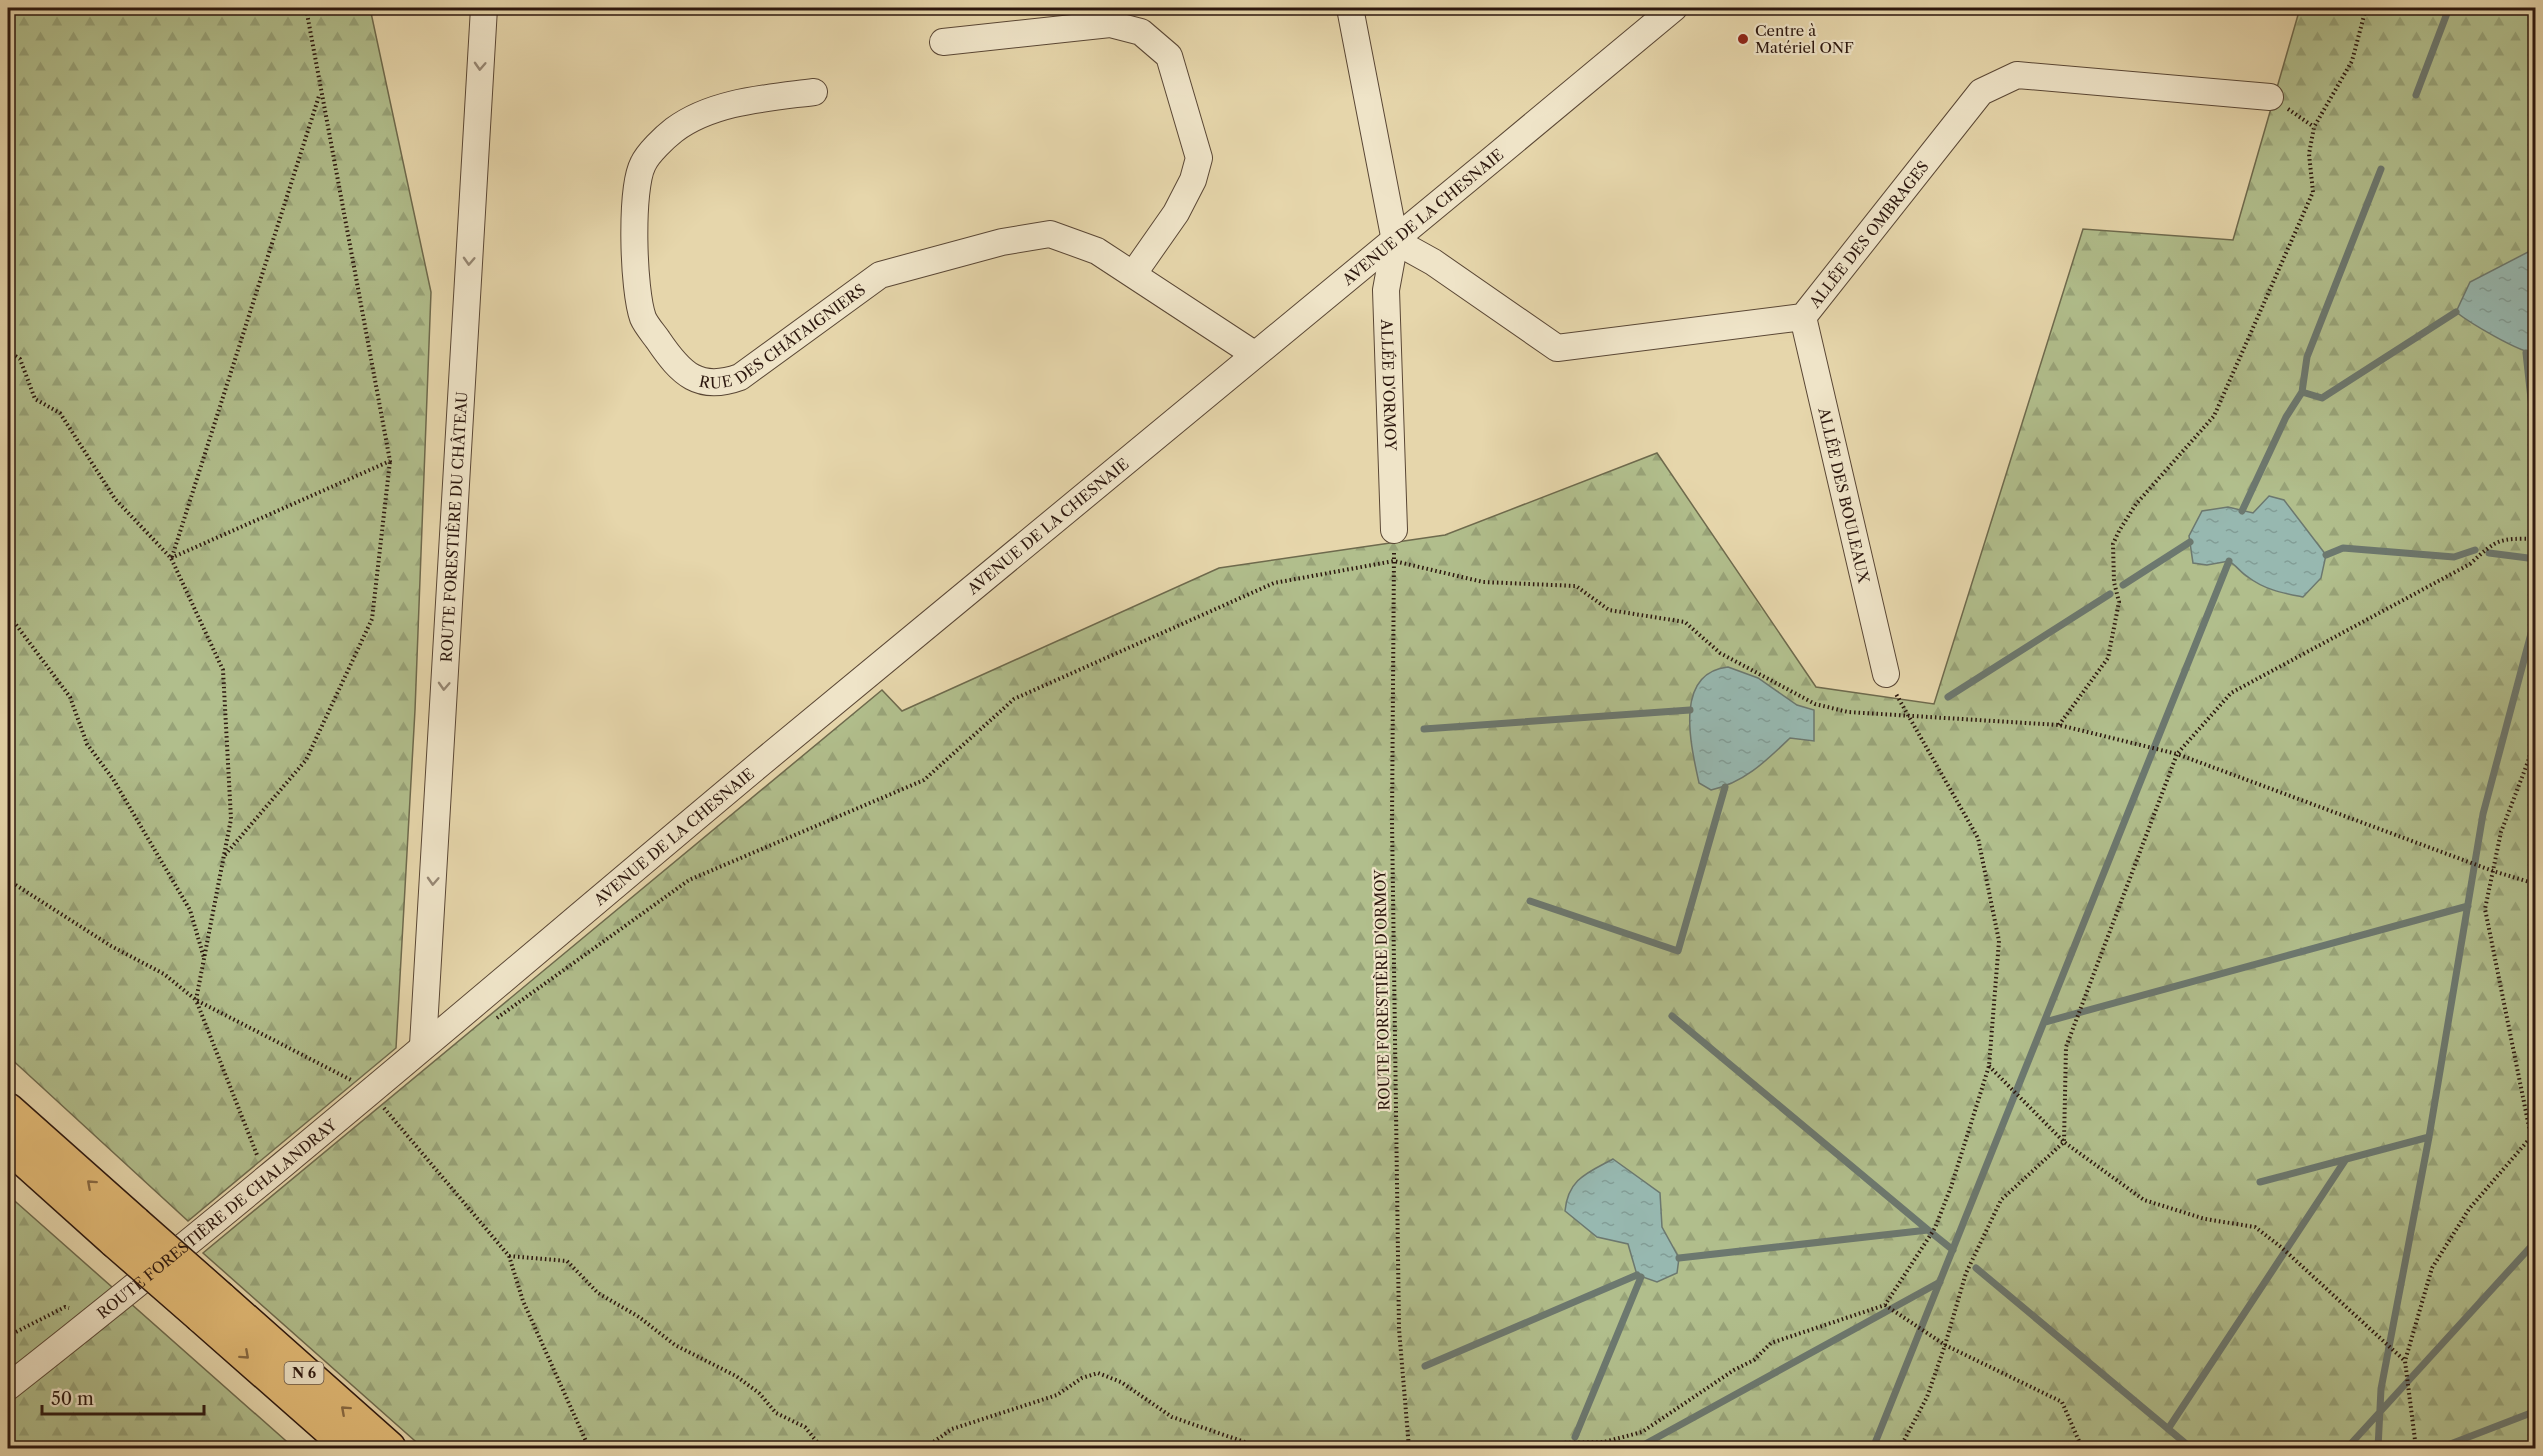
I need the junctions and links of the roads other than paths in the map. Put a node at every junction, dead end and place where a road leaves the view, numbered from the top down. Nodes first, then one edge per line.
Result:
1 (484, 8) edge
2 (1350, 8) edge
3 (1674, 8) edge
4 (943, 42) dead end
5 (814, 92) dead end
6 (2270, 97) road end
7 (1395, 241) junction
8 (1134, 273) junction
9 (1803, 317) junction
10 (1254, 354) junction
11 (1394, 530) road end
12 (1886, 674) dead end
13 (423, 1045) junction
14 (8, 1110) edge
15 (8, 1145) edge
16 (125, 1232) junction
17 (211, 1307) junction
18 (8, 1387) edge
19 (351, 1449) edge
20 (388, 1449) edge

1 -> 13 street, ROUTE FORESTIÈRE DU CHÂTEAU
2 - 7 street
3 - 7 street, AVENUE DE LA CHESNAIE
4 - 8 street
5 - 8 street, RUE DES CHÂTAIGNIERS
6 - 9 street, ALLÉE DES OMBRAGES
7 - 9 street, ALLÉE DES OMBRAGES
7 - 10 street, AVENUE DE LA CHESNAIE
7 - 11 street, ALLÉE D'ORMOY
8 - 10 street, RUE DES CHÂTAIGNIERS
9 - 12 street, ALLÉE DES BOULEAUX
10 - 13 street, AVENUE DE LA CHESNAIE
13 - 18 street, ROUTE FORESTIÈRE DE CHALANDRAY
16 -> 14 main road, N 6
15 - 16 main road, N 6
16 - 17 main road, N 6, bridge
17 -> 19 main road, N 6
20 -> 17 main road, N 6

